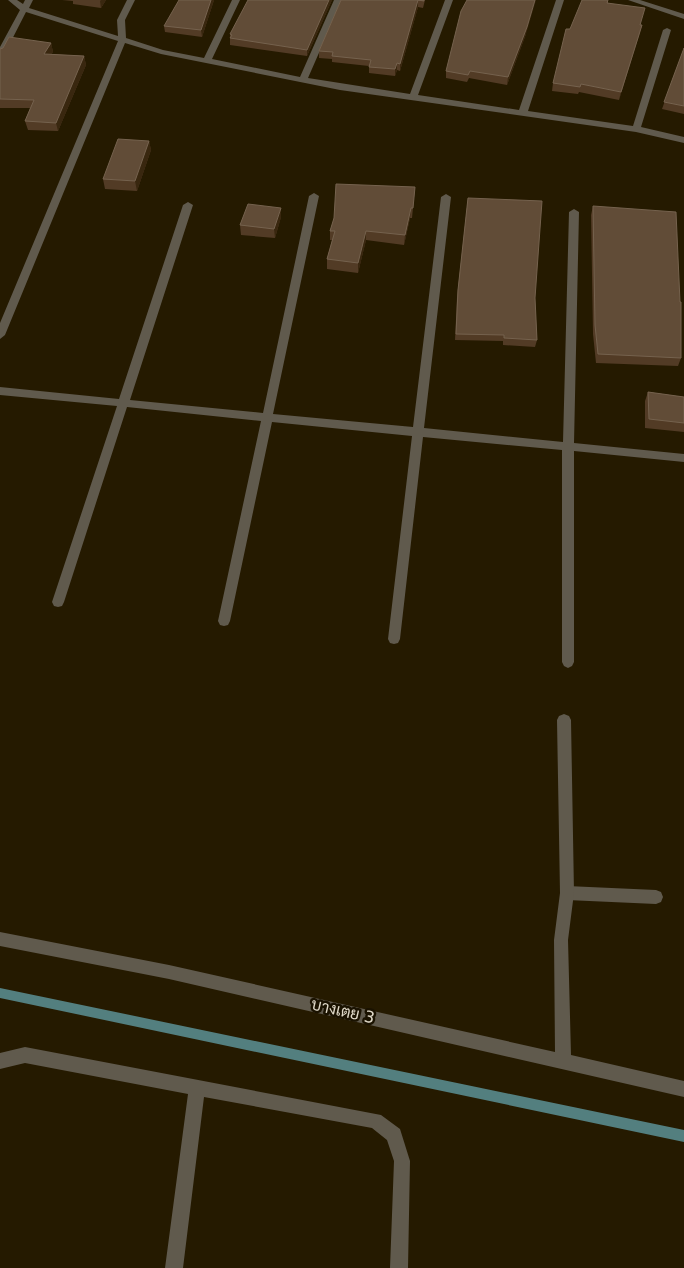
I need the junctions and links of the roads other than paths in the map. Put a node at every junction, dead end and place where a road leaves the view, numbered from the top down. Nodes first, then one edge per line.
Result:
1 (12, 0) edge
2 (29, 0) edge
3 (131, 0) edge
4 (236, 0) edge
5 (338, 0) edge
6 (449, 0) edge
7 (560, 0) edge
8 (632, 0) edge
9 (24, 9) junction
10 (684, 17) edge
11 (667, 30) dead end
12 (122, 40) junction
13 (0, 56) edge
14 (207, 61) junction
15 (303, 80) junction
16 (413, 97) junction
17 (524, 112) junction
18 (636, 129) junction
19 (684, 140) edge
20 (314, 196) dead end
21 (446, 197) dead end
22 (188, 205) dead end
23 (574, 212) dead end
24 (0, 335) edge
25 (0, 391) edge
26 (122, 403) junction
27 (267, 417) junction
28 (420, 432) junction
29 (568, 446) junction
30 (684, 458) edge
31 (58, 602) dead end
32 (224, 621) dead end
33 (394, 638) dead end
34 (568, 662) dead end
35 (564, 720) dead end
36 (567, 893) junction
37 (656, 897) dead end
38 (0, 939) edge
39 (563, 1060) junction
40 (0, 1061) edge
41 (197, 1086) junction
42 (684, 1088) edge
43 (174, 1268) edge
44 (399, 1268) edge

1 - 9 street
2 - 9 street
3 - 12 street
4 - 14 street
5 - 15 street
6 - 16 street
7 - 17 street
8 - 10 street
9 - 12 street
9 - 13 street
11 - 18 street
12 - 14 street
12 - 24 street
14 - 15 street
15 - 16 street
16 - 17 street
17 - 18 street
18 - 19 street
20 - 27 street
21 - 28 street
22 - 26 street
23 - 29 street
25 - 26 street
26 - 27 street
26 - 31 street
27 - 28 street
27 - 32 street
28 - 29 street
28 - 33 street
29 - 30 street
29 - 34 street
35 - 36 street
36 - 37 street
36 - 39 street
38 - 39 street, บางเตย 3
39 - 42 street, บางเตย 3
40 - 41 street
41 - 43 street
41 - 44 street

